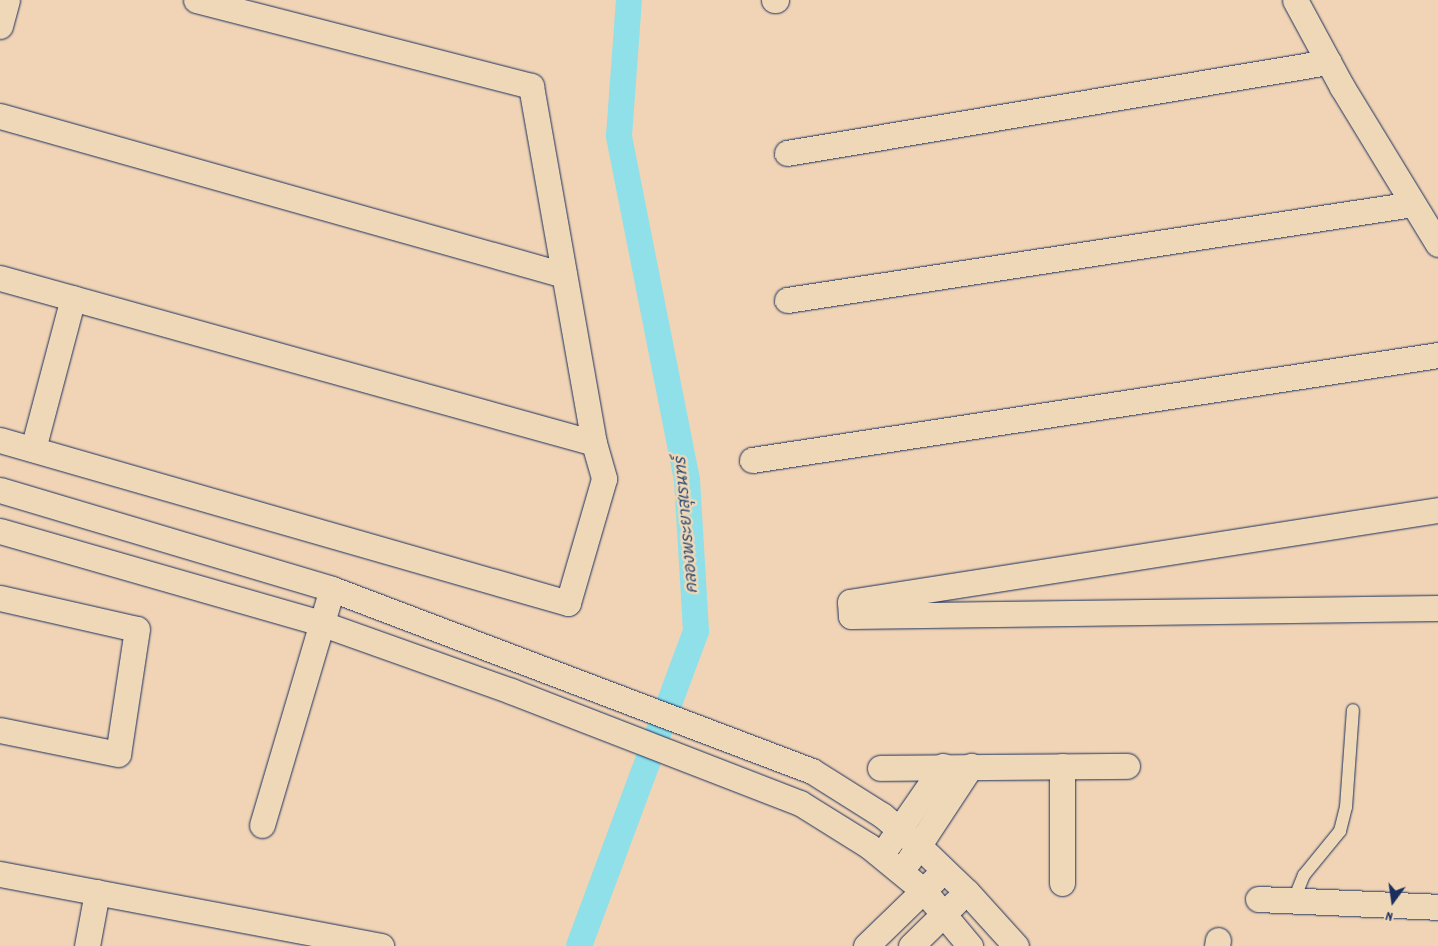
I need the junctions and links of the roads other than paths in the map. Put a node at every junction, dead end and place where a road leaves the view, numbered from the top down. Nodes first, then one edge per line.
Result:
1 (8, 0) edge
2 (196, 0) edge
3 (1295, 0) edge
4 (0, 26) edge
5 (1328, 62) junction
6 (0, 116) edge
7 (787, 153) dead end
8 (1414, 204) junction
9 (1438, 244) edge
10 (564, 275) junction
11 (0, 278) edge
12 (73, 298) junction
13 (787, 300) dead end
14 (1438, 355) edge
15 (0, 440) edge
16 (594, 443) junction
17 (33, 449) junction
18 (752, 460) dead end
19 (0, 490) edge
20 (1438, 510) edge
21 (0, 531) edge
22 (332, 589) junction
23 (0, 598) edge
24 (1438, 608) edge
25 (320, 623) junction
26 (1353, 710) dead end
27 (0, 730) edge
28 (943, 766) junction
29 (971, 766) junction
30 (1062, 766) junction
31 (1127, 766) dead end
32 (880, 768) dead end
33 (262, 825) dead end
34 (900, 830) junction
35 (919, 846) junction
36 (880, 855) junction
37 (944, 870) junction
38 (900, 871) junction
39 (0, 874) edge
40 (1062, 883) dead end
41 (924, 891) junction
42 (97, 892) junction
43 (967, 892) junction
44 (1258, 899) dead end
45 (1293, 902) junction
46 (1438, 907) edge
47 (943, 914) junction
48 (87, 946) edge
49 (381, 946) edge
50 (866, 946) edge
51 (911, 946) edge
52 (970, 946) edge
53 (1016, 946) edge

1 - 4 street
2 - 10 street
3 - 5 street
5 - 7 street
5 - 8 street
6 - 10 street
8 - 9 street
8 - 13 street
10 - 16 street
11 - 12 street
12 - 16 street
12 - 17 street
14 - 18 street
15 - 17 street
16 - 17 street
19 - 22 street
20 - 24 street
21 - 25 street
22 - 25 street
22 - 34 street
23 - 27 street
25 - 33 street
25 - 36 street
26 - 45 lane
28 - 29 street
28 - 32 street
28 - 34 street
29 - 30 street
29 - 35 street
30 - 31 street
30 - 40 street
34 - 35 street
34 - 36 street
35 - 37 street
35 - 38 street
36 - 38 street
37 - 41 street
37 - 43 street
38 - 41 street
39 - 42 street
41 - 47 street
41 - 50 street
42 - 48 street
42 - 49 street
43 - 47 street
43 - 53 street
44 - 45 street
45 - 46 street
47 - 51 street
47 - 52 street

